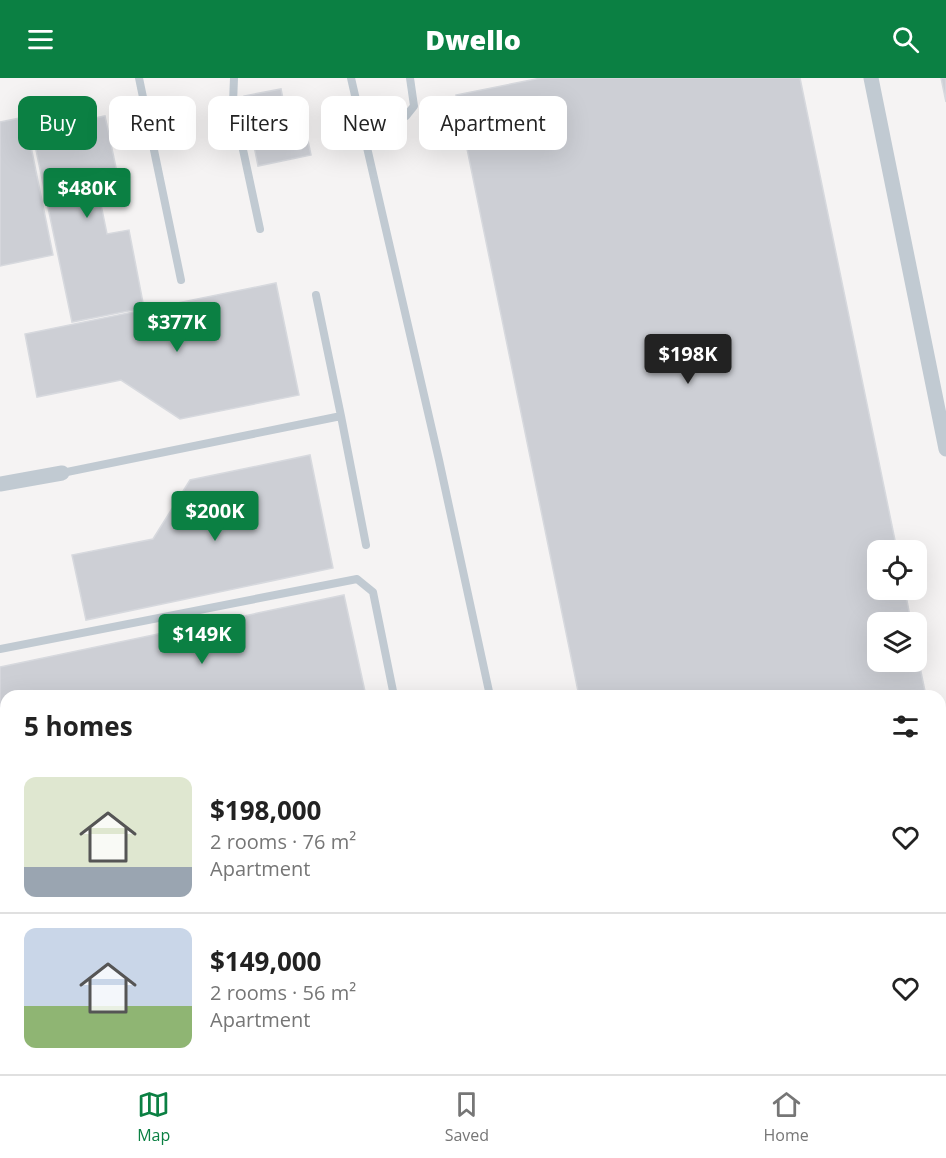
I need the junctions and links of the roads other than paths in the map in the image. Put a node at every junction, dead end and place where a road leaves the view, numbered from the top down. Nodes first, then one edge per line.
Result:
1 (139, 78) edge
2 (234, 78) edge
3 (351, 78) edge
4 (411, 78) edge
5 (871, 78) edge
6 (355, 96) edge
7 (407, 115) edge
8 (368, 150) edge
9 (260, 229) dead end
10 (181, 280) dead end
11 (316, 295) dead end
12 (941, 399) edge
13 (340, 416) junction
14 (946, 449) edge
15 (62, 472) joint
16 (0, 484) edge
17 (366, 545) dead end
18 (0, 649) edge
19 (393, 690) edge
20 (489, 690) edge

1 - 10 lane
2 - 9 lane
3 - 6 lane
4 - 7 lane
5 - 12 street
8 - 20 lane
11 - 13 lane
12 - 14 street
13 - 15 lane
13 - 17 lane
15 - 16 street
18 - 19 lane

